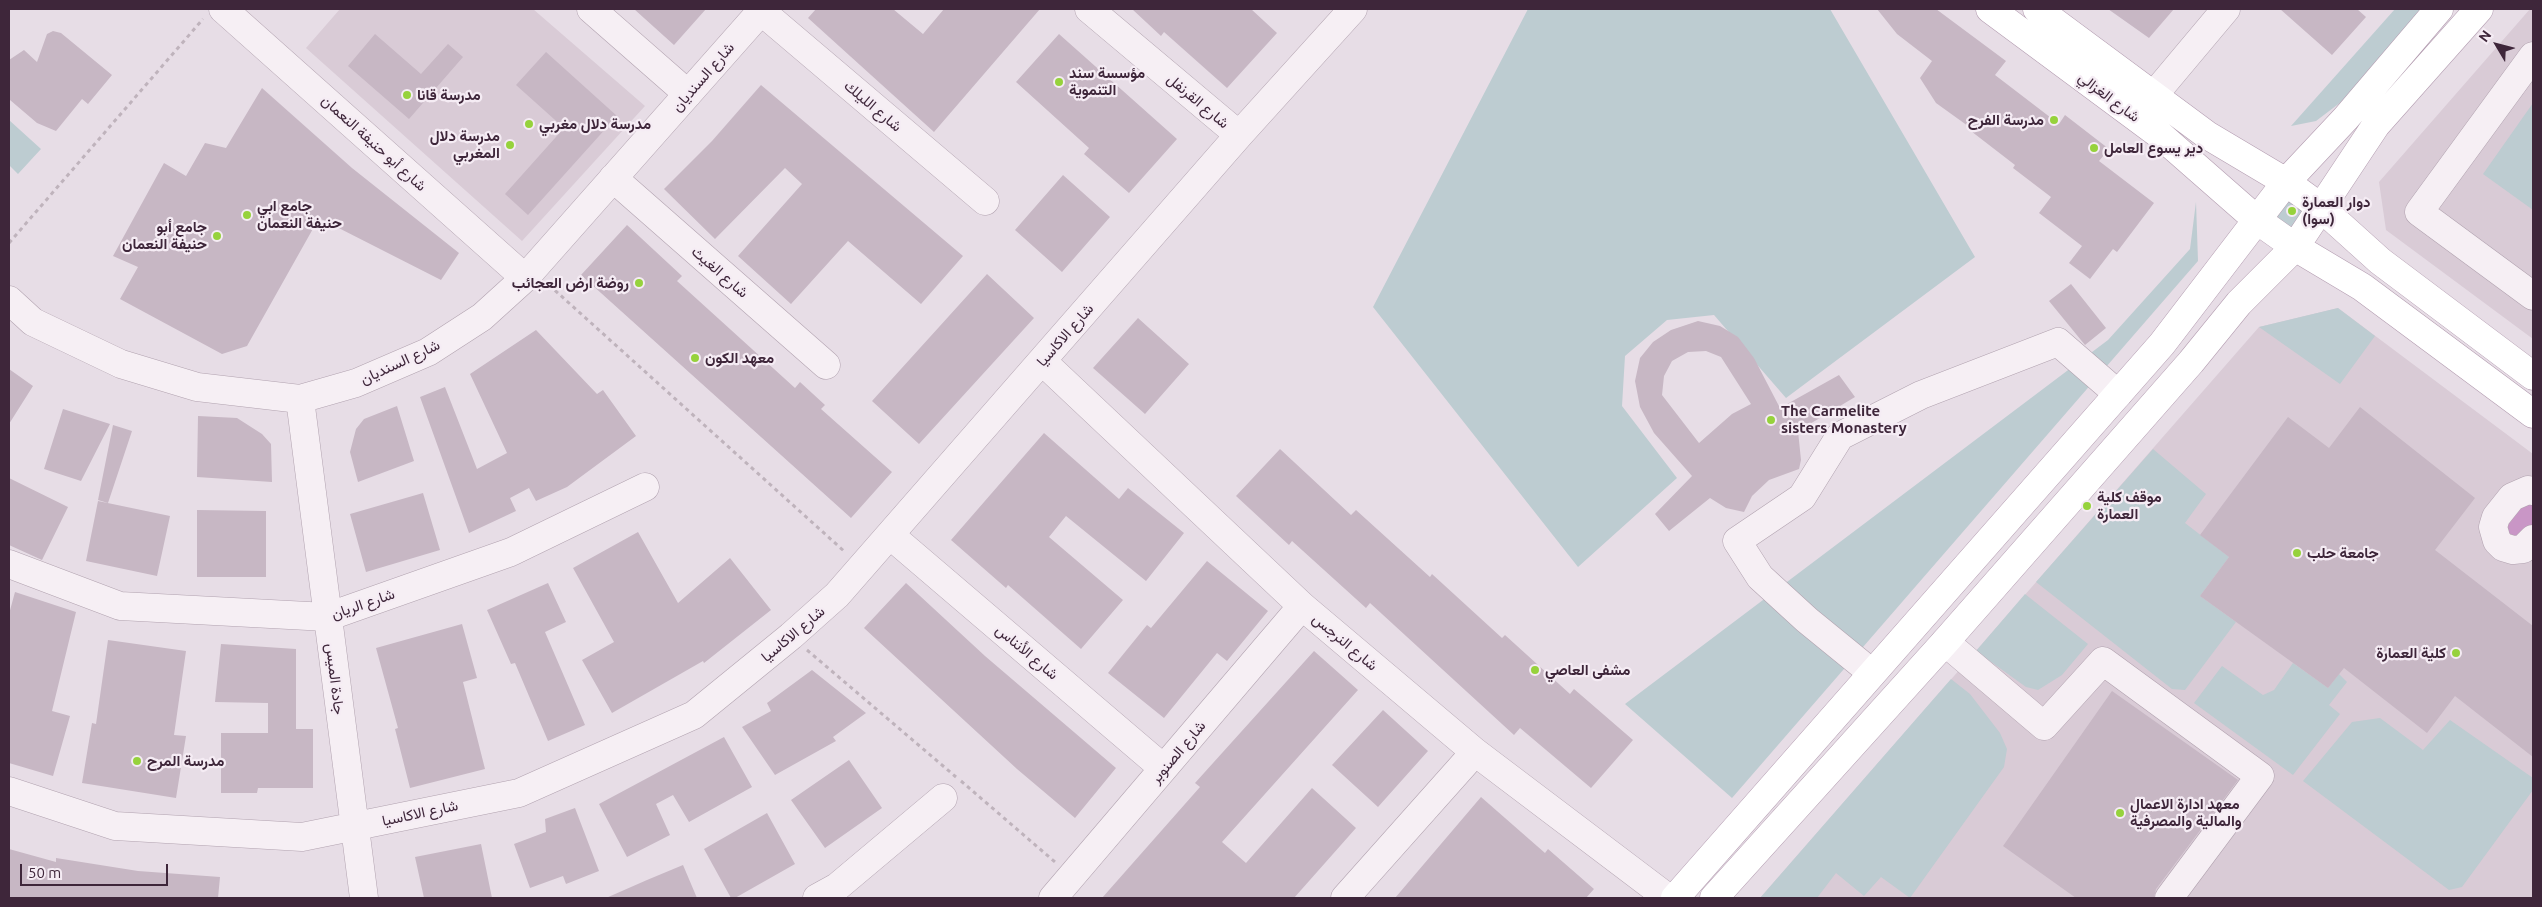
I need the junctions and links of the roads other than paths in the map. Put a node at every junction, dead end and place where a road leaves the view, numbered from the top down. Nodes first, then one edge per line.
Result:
1 (591, 9) edge
2 (1089, 9) edge
3 (1353, 9) edge
4 (1990, 9) edge
5 (2037, 9) edge
6 (2439, 9) edge
7 (2478, 9) edge
8 (762, 10) edge
9 (2222, 10) edge
10 (214, 13) edge
11 (2533, 56) edge
12 (688, 94) junction
13 (2153, 96) junction
14 (1239, 135) junction
15 (613, 178) junction
16 (2286, 182) junction
17 (985, 201) dead end
18 (2320, 207) junction
19 (2257, 220) junction
20 (2295, 247) junction
21 (529, 274) junction
22 (2533, 296) edge
23 (9, 300) edge
24 (1042, 361) junction
25 (826, 365) dead end
26 (2533, 376) edge
27 (2118, 394) junction
28 (300, 400) junction
29 (2533, 414) edge
30 (645, 487) dead end
31 (2533, 492) edge
32 (890, 535) junction
33 (2533, 539) edge
34 (9, 564) edge
35 (1302, 606) junction
36 (327, 617) junction
37 (1945, 642) junction
38 (1872, 673) junction
39 (1475, 752) junction
40 (1164, 768) junction
41 (9, 791) edge
42 (943, 798) dead end
43 (354, 827) junction
44 (364, 898) edge
45 (817, 898) edge
46 (1053, 898) edge
47 (1345, 898) edge
48 (1668, 898) edge
49 (1675, 898) edge
50 (1714, 898) edge
51 (2169, 898) edge

1 - 12 street
2 - 14 street, شارع القرنفل
3 - 14 street, شارع الاكاسيا
4 - 19 main road, شارع الغزالي
5 - 13 main road, شارع الغزالي
6 - 16 main road
7 - 18 main road
8 - 12 street, شارع السنديان
8 - 17 street, شارع الليلك
9 - 13 street
10 - 21 street, شارع أبو حنيفة النعمان
11 - 22 street
12 - 15 street, شارع السنديان
13 - 16 main road, شارع الغزالي
14 - 24 street, شارع الاكاسيا
15 - 21 street, شارع السنديان
15 - 25 street, شارع الغيث
16 - 18 main road, شارع الغزالي
16 - 19 main road
18 - 20 main road
18 - 26 main road, شارع الغزالي
19 - 20 main road, شارع الغزالي
19 - 27 main road
20 - 29 main road, شارع الغزالي
20 - 37 main road
21 - 28 street, شارع السنديان
23 - 28 street, شارع السنديان
24 - 32 street, شارع الاكاسيا
24 - 35 street, شارع النرجس
27 - 38 main road
27 - 38 street
28 - 36 street, جادة الميس
30 - 36 street, شارع الريان
31 - 33 street
32 - 40 street, شارع الأنناس
32 - 43 street, شارع الاكاسيا
34 - 36 street, شارع الريان
35 - 39 street, شارع النرجس
35 - 40 street, شارع الصنوبر
36 - 43 street, جادة الميس
37 - 50 main road
37 - 51 street
38 - 49 main road
39 - 47 street
39 - 48 street, شارع النرجس
40 - 46 street, شارع الصنوبر
41 - 43 street, شارع الاكاسيا
42 - 45 street
43 - 44 street, جادة الميس

